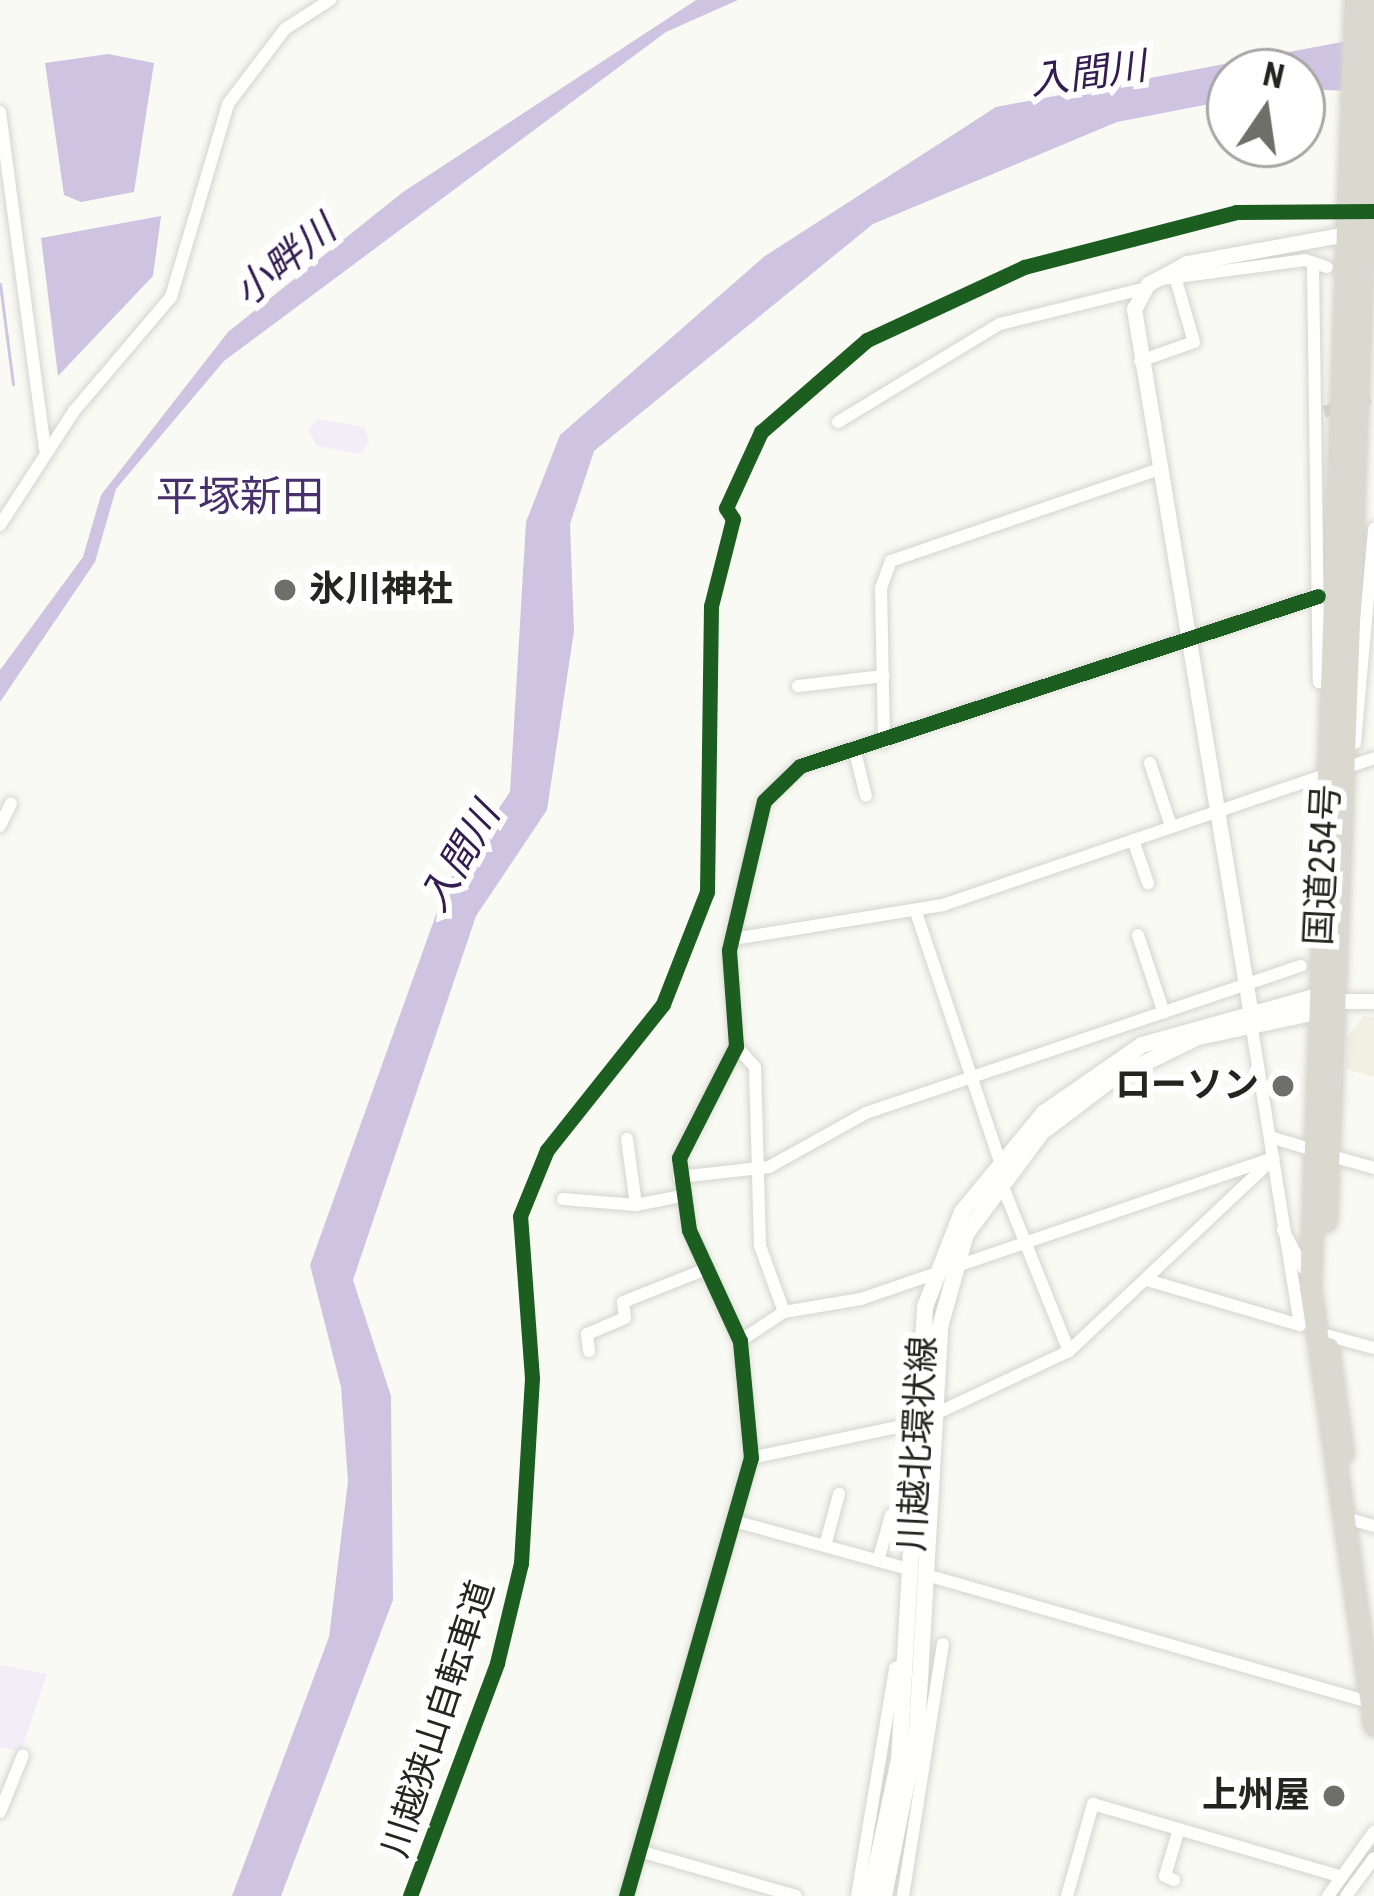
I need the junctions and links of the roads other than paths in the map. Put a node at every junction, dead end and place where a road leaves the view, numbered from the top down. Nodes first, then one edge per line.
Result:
1 (330, 0) edge
2 (1355, 0) edge
3 (1372, 0) edge
4 (0, 112) edge
5 (1352, 227) junction
6 (1176, 280) junction
7 (1148, 284) junction
8 (1140, 361) junction
9 (838, 422) dead end
10 (45, 450) junction
11 (1159, 469) junction
12 (0, 525) edge
13 (1374, 529) edge
14 (1371, 576) edge
15 (1318, 596) junction
16 (1186, 641) junction
17 (883, 676) junction
18 (1332, 684) junction
19 (798, 686) dead end
20 (884, 742) junction
21 (855, 752) junction
22 (1374, 758) edge
23 (1150, 763) dead end
24 (1342, 768) junction
25 (866, 796) dead end
26 (11, 803) dead end
27 (1216, 812) junction
28 (0, 826) edge
29 (1171, 826) junction
30 (1132, 840) junction
31 (1148, 883) dead end
32 (916, 912) junction
33 (1138, 934) dead end
34 (733, 939) junction
35 (1301, 966) dead end
36 (1245, 983) junction
37 (1374, 1001) edge
38 (1322, 1004) junction
39 (1164, 1013) junction
40 (1250, 1016) junction
41 (736, 1046) junction
42 (973, 1077) junction
43 (1270, 1137) junction
44 (627, 1139) dead end
45 (1320, 1153) junction
46 (999, 1158) junction
47 (1274, 1158) junction
48 (1374, 1168) edge
49 (754, 1172) junction
50 (679, 1177) junction
51 (1000, 1181) junction
52 (682, 1196) junction
53 (563, 1199) dead end
54 (636, 1205) junction
55 (1282, 1229) junction
56 (1030, 1239) junction
57 (958, 1264) junction
58 (937, 1269) junction
59 (704, 1270) junction
60 (1147, 1280) junction
61 (1310, 1286) junction
62 (784, 1312) junction
63 (1326, 1335) junction
64 (740, 1341) junction
65 (1374, 1348) edge
66 (589, 1351) dead end
67 (1069, 1352) junction
68 (925, 1419) junction
69 (751, 1458) junction
70 (839, 1494) dead end
71 (891, 1515) dead end
72 (734, 1521) junction
73 (1364, 1523) edge
74 (825, 1546) junction
75 (878, 1561) junction
76 (919, 1573) junction
77 (1374, 1643) edge
78 (943, 1644) dead end
79 (921, 1672) junction
80 (1372, 1713) edge
81 (23, 1755) dead end
82 (0, 1812) edge
83 (1179, 1829) junction
84 (1374, 1832) edge
85 (639, 1851) junction
86 (1374, 1858) edge
87 (1342, 1877) junction
88 (1174, 1880) dead end
89 (626, 1896) edge
90 (796, 1896) edge
91 (857, 1896) edge
92 (870, 1896) edge
93 (884, 1896) edge
94 (903, 1896) edge
95 (1067, 1896) edge
96 (1328, 1896) edge
97 (1346, 1896) edge

1 - 10 street
2 - 5 highway, 国道254号
3 - 5 highway, 国道254号
4 - 10 street
5 - 7 street
5 - 18 highway, 国道254号
5 - 24 highway, 国道254号
6 - 7 street
6 - 8 street
6 - 15 street
7 - 8 street
7 - 9 street
8 - 11 street
10 - 12 street
11 - 16 street
11 - 17 street
13 - 14 street
14 - 24 street
15 - 16 street
15 - 18 street
16 - 20 street
16 - 27 street
17 - 19 street
17 - 20 street
18 - 24 highway, 国道254号
20 - 21 street
21 - 25 street
21 - 34 street
22 - 24 street
23 - 29 street
24 - 27 street
24 - 38 highway, 国道254号
26 - 28 street
27 - 29 street
27 - 36 street
29 - 30 street
30 - 31 street
30 - 32 street
32 - 34 street
32 - 42 street
33 - 39 street
34 - 41 street
35 - 36 street
36 - 39 street
36 - 40 street
37 - 38 street
38 - 40 main road, 川越北環状線
38 - 45 highway, 国道254号
39 - 42 street
40 - 43 street
40 - 46 main road, 川越北環状線
40 - 51 main road, 川越北環状線
41 - 49 street
41 - 50 street
42 - 46 street
42 - 49 street
43 - 45 street
43 - 47 street
44 - 54 street
45 - 48 street
45 - 61 highway, 国道254号
45 - 63 highway, 国道254号
46 - 58 main road, 川越北環状線
47 - 55 street
47 - 56 street
47 - 60 street
49 - 50 street
49 - 62 street
50 - 52 street
51 - 56 street
51 - 57 main road, 川越北環状線
52 - 54 street
52 - 59 street
53 - 54 street
55 - 60 street
55 - 61 street
56 - 57 street
56 - 67 street
57 - 58 street
57 - 68 main road, 川越北環状線
58 - 62 street
58 - 68 main road, 川越北環状線
59 - 64 street
59 - 66 street
60 - 67 street
61 - 80 highway, 国道254号
62 - 64 street
63 - 65 street
63 - 73 highway, 国道254号
64 - 69 street
67 - 68 street
68 - 69 street
68 - 76 main road, 川越北環状線
69 - 72 street
70 - 74 street
71 - 75 street
72 - 74 street
72 - 85 street
73 - 77 highway, 国道254号
74 - 75 street
75 - 76 street
76 - 79 main road, 川越北環状線
76 - 80 street
78 - 79 street
79 - 91 street
79 - 92 main road, 川越北環状線
79 - 93 main road, 川越北環状線
79 - 94 street
81 - 82 street
83 - 87 street
83 - 88 street
83 - 95 street
84 - 87 street
85 - 89 street
85 - 90 street
86 - 97 street
87 - 96 street

